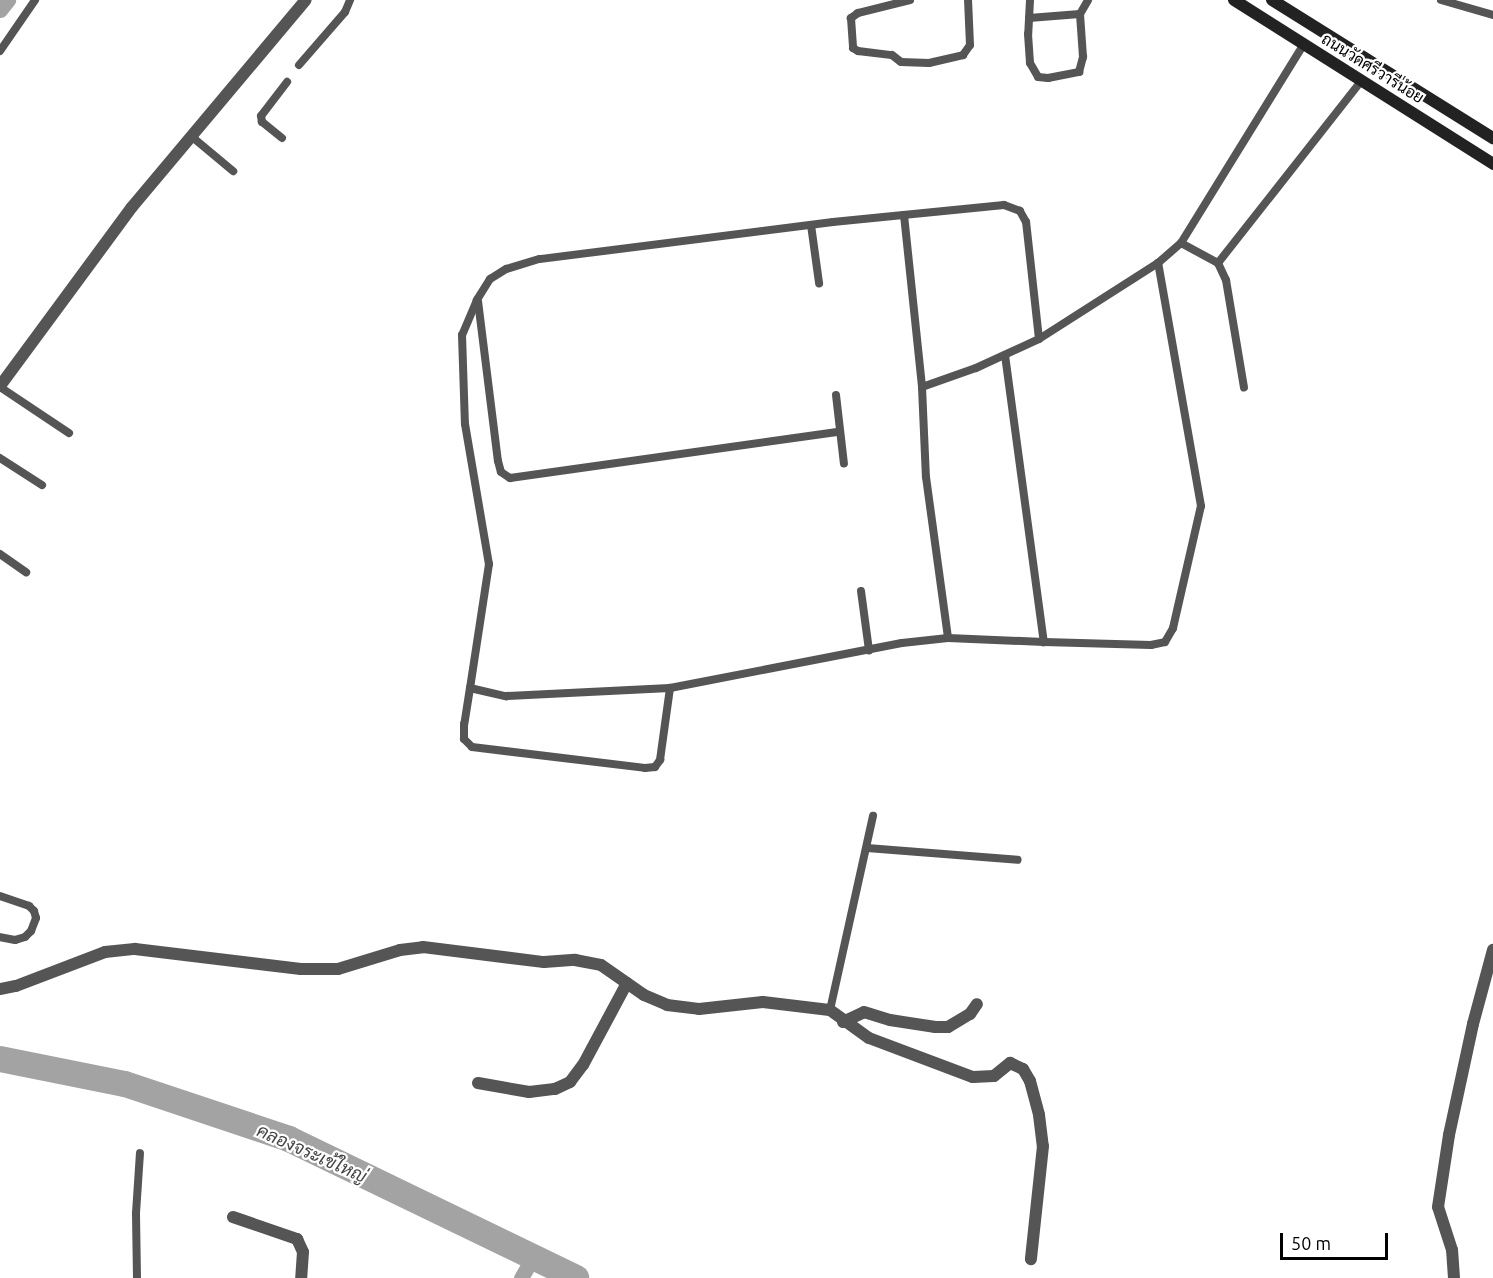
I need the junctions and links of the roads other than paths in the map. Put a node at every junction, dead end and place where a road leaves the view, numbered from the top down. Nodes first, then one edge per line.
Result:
1 (34, 0) edge
2 (306, 0) edge
3 (350, 0) edge
4 (910, 0) edge
5 (968, 0) edge
6 (1030, 0) edge
7 (1088, 0) edge
8 (1234, 0) edge
9 (1272, 0) edge
10 (1441, 0) edge
11 (1080, 14) junction
12 (1493, 15) edge
13 (1029, 18) junction
14 (1304, 44) junction
15 (0, 51) edge
16 (299, 64) dead end
17 (1362, 80) junction
18 (287, 82) dead end
19 (191, 136) junction
20 (282, 138) dead end
21 (1493, 138) edge
22 (1493, 164) edge
23 (233, 171) dead end
24 (904, 215) junction
25 (811, 225) junction
26 (1181, 243) junction
27 (1158, 263) junction
28 (1218, 263) junction
29 (819, 283) dead end
30 (477, 300) junction
31 (1039, 339) junction
32 (1005, 355) junction
33 (0, 387) edge
34 (922, 387) junction
35 (1244, 388) dead end
36 (836, 395) dead end
37 (839, 432) junction
38 (69, 434) dead end
39 (0, 459) edge
40 (844, 464) dead end
41 (42, 484) dead end
42 (0, 554) edge
43 (26, 572) dead end
44 (861, 591) dead end
45 (948, 638) junction
46 (1044, 642) junction
47 (869, 650) junction
48 (470, 688) junction
49 (670, 688) junction
50 (873, 816) dead end
51 (867, 848) junction
52 (1018, 860) dead end
53 (0, 896) edge
54 (0, 937) edge
55 (1493, 950) edge
56 (627, 982) junction
57 (0, 989) edge
58 (977, 1004) dead end
59 (830, 1010) junction
60 (843, 1022) junction
61 (478, 1083) dead end
62 (140, 1153) dead end
63 (232, 1217) dead end
64 (1031, 1259) dead end
65 (137, 1278) edge
66 (301, 1278) edge
67 (1454, 1278) edge

1 - 15 lane
2 - 19 street
3 - 16 lane
4 - 5 lane
6 - 13 lane
7 - 11 lane
8 - 14 main road, ถนนวัดศรีวารีน้อย
9 - 21 main road, ถนนวัดศรีวารีน้อย
10 - 12 lane
11 - 13 lane
11 - 13 lane
14 - 17 main road, ถนนวัดศรีวารีน้อย
14 - 26 lane
17 - 22 main road, ถนนวัดศรีวารีน้อย
17 - 28 lane
18 - 20 lane
19 - 23 lane
19 - 33 street
24 - 25 lane
24 - 31 lane
24 - 34 lane
25 - 29 lane
25 - 30 lane
26 - 27 lane
26 - 28 lane
27 - 31 lane
27 - 46 lane
28 - 35 lane
30 - 37 lane
30 - 48 lane
31 - 32 lane
32 - 34 lane
32 - 46 lane
33 - 38 lane
34 - 45 lane
36 - 37 lane
37 - 40 lane
39 - 41 lane
42 - 43 lane
44 - 47 lane
45 - 46 lane
45 - 47 lane
47 - 49 lane
48 - 49 lane
48 - 49 lane
50 - 51 lane
51 - 52 lane
51 - 59 lane
53 - 54 lane
55 - 67 street
56 - 57 street
56 - 59 street
56 - 61 street
58 - 60 street
59 - 60 street
60 - 64 street
62 - 65 lane
63 - 66 street

